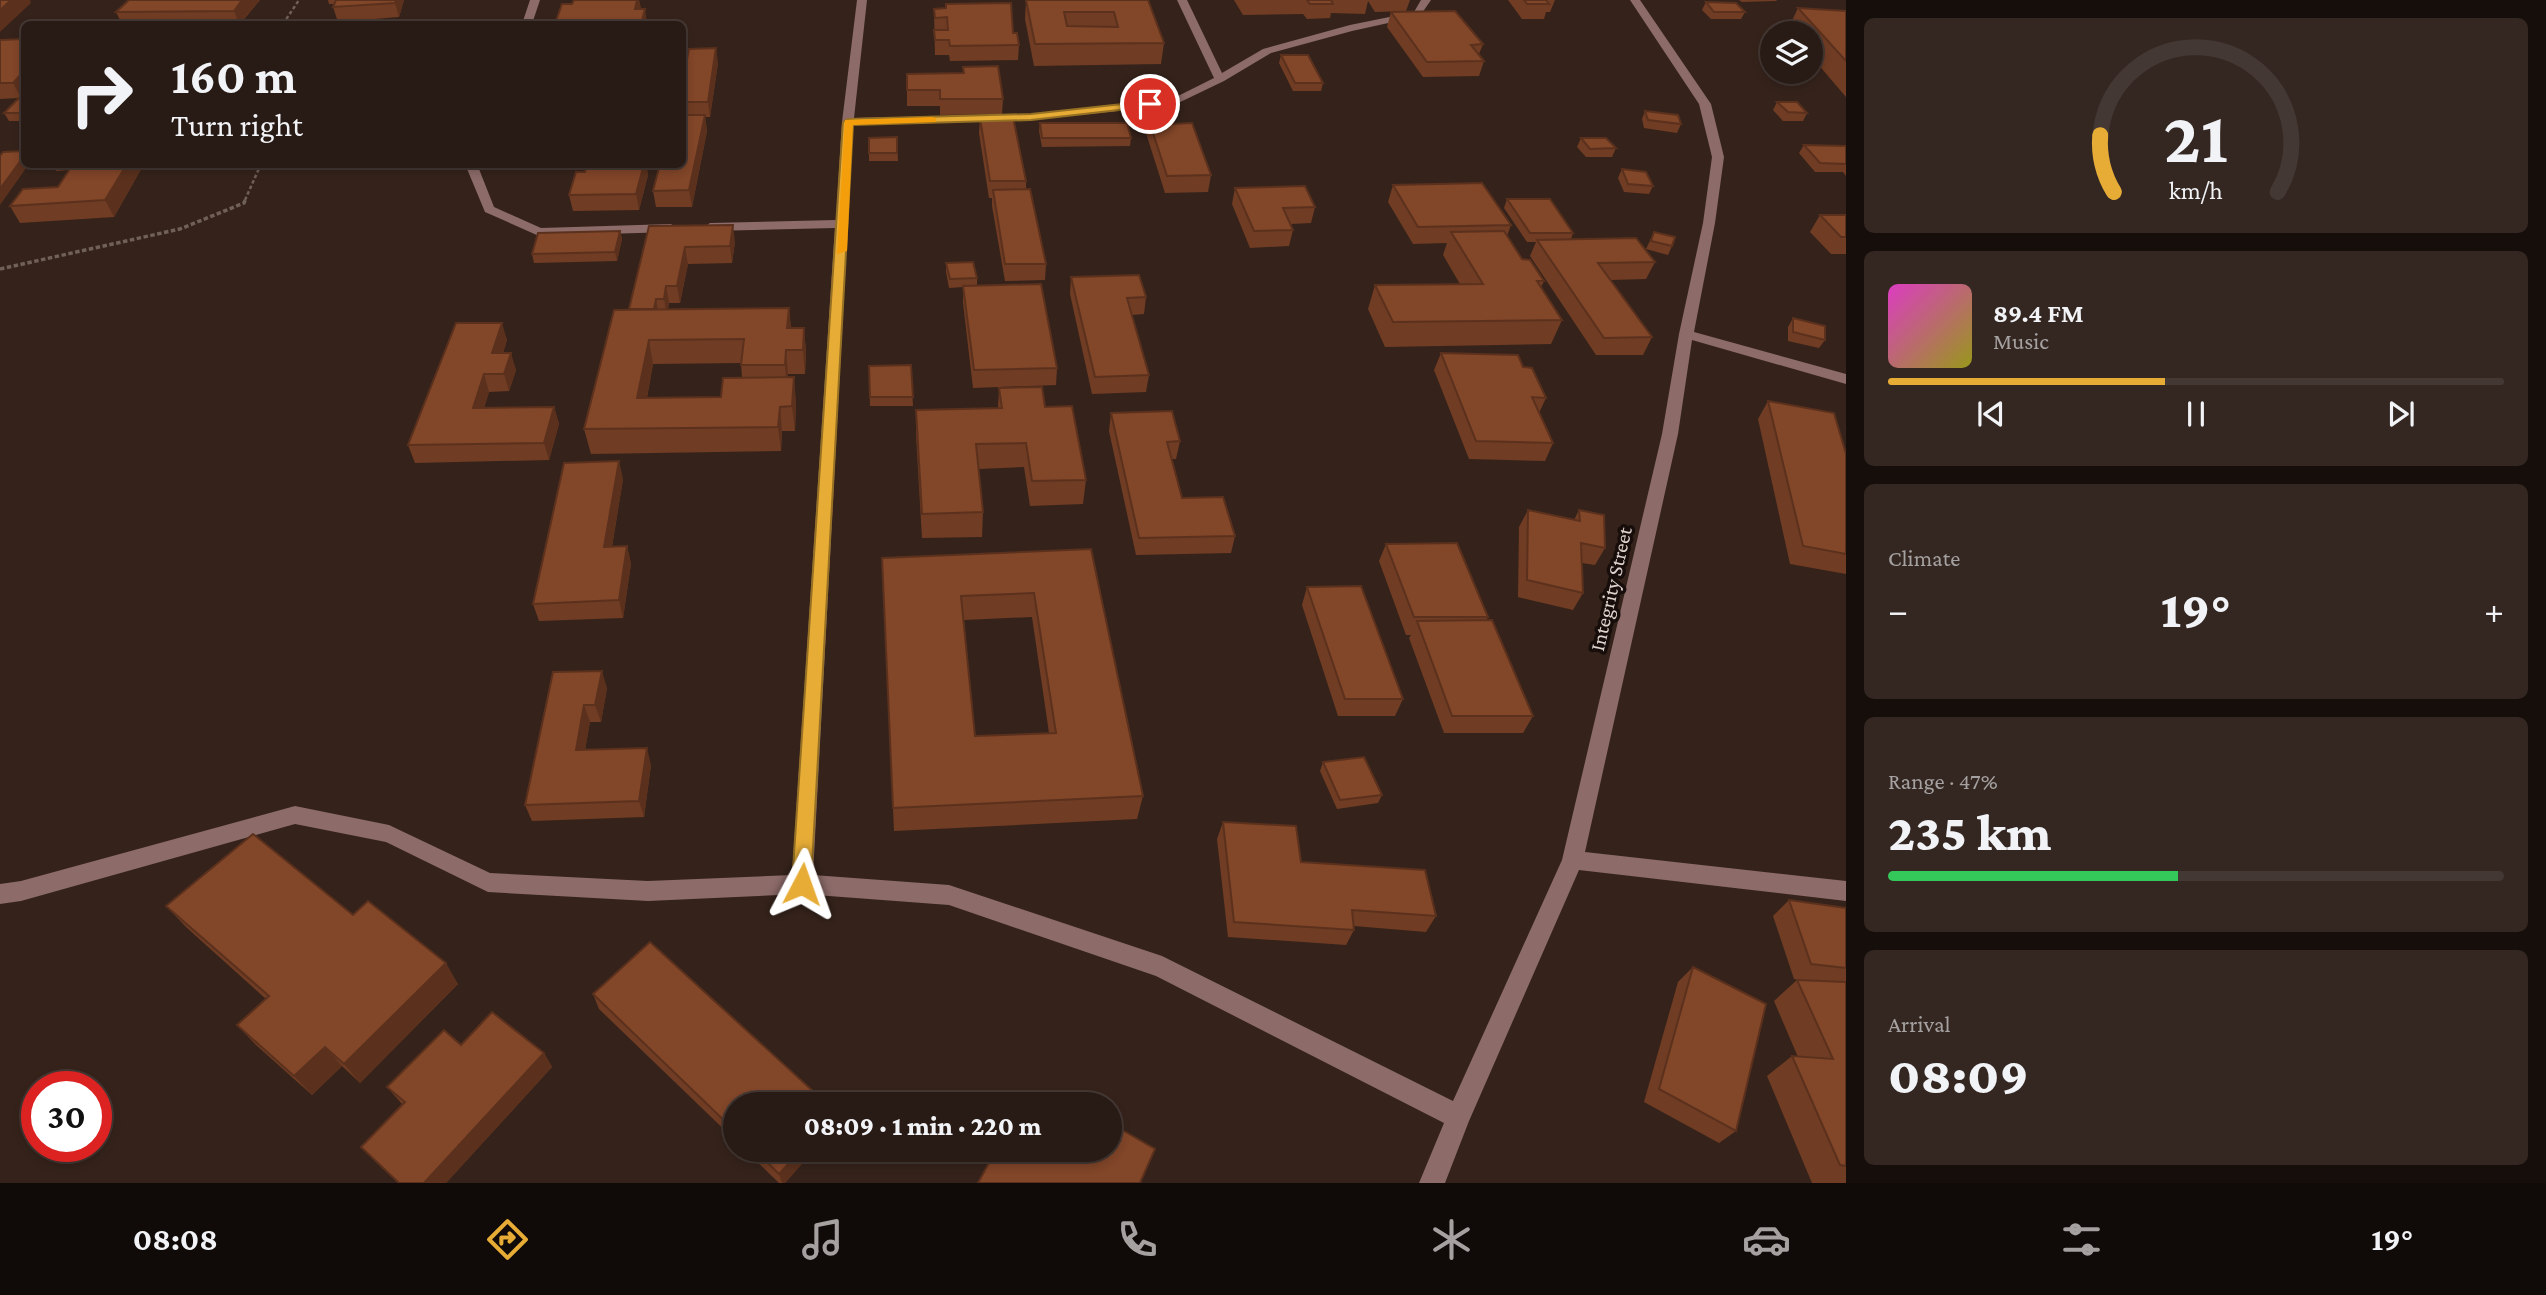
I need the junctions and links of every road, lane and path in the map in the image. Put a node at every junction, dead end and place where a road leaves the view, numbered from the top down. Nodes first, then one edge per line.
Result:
1 (299, 0) edge
2 (536, 0) edge
3 (862, 0) edge
4 (1182, 0) edge
5 (1426, 0) edge
6 (1635, 0) edge
7 (286, 21) edge
8 (528, 21) edge
9 (1220, 79) junction
10 (848, 122) junction
11 (259, 168) edge
12 (473, 168) edge
13 (842, 224) junction
14 (0, 269) edge
15 (1686, 334) junction
16 (1846, 379) edge
17 (1573, 860) junction
18 (802, 884) junction
19 (1846, 891) edge
20 (0, 894) edge
21 (1458, 1117) junction
22 (1432, 1183) edge

1 - 7 path
2 - 8 street
3 - 10 street
4 - 9 street
5 - 9 street
6 - 15 street, Integrity Street
9 - 10 street
10 - 13 street
11 - 14 path
12 - 13 street
13 - 18 street
15 - 16 street
15 - 17 street, Integrity Street
17 - 19 street
17 - 21 street, Integrity Street
18 - 20 street
18 - 21 street
21 - 22 street, Integrity Street

